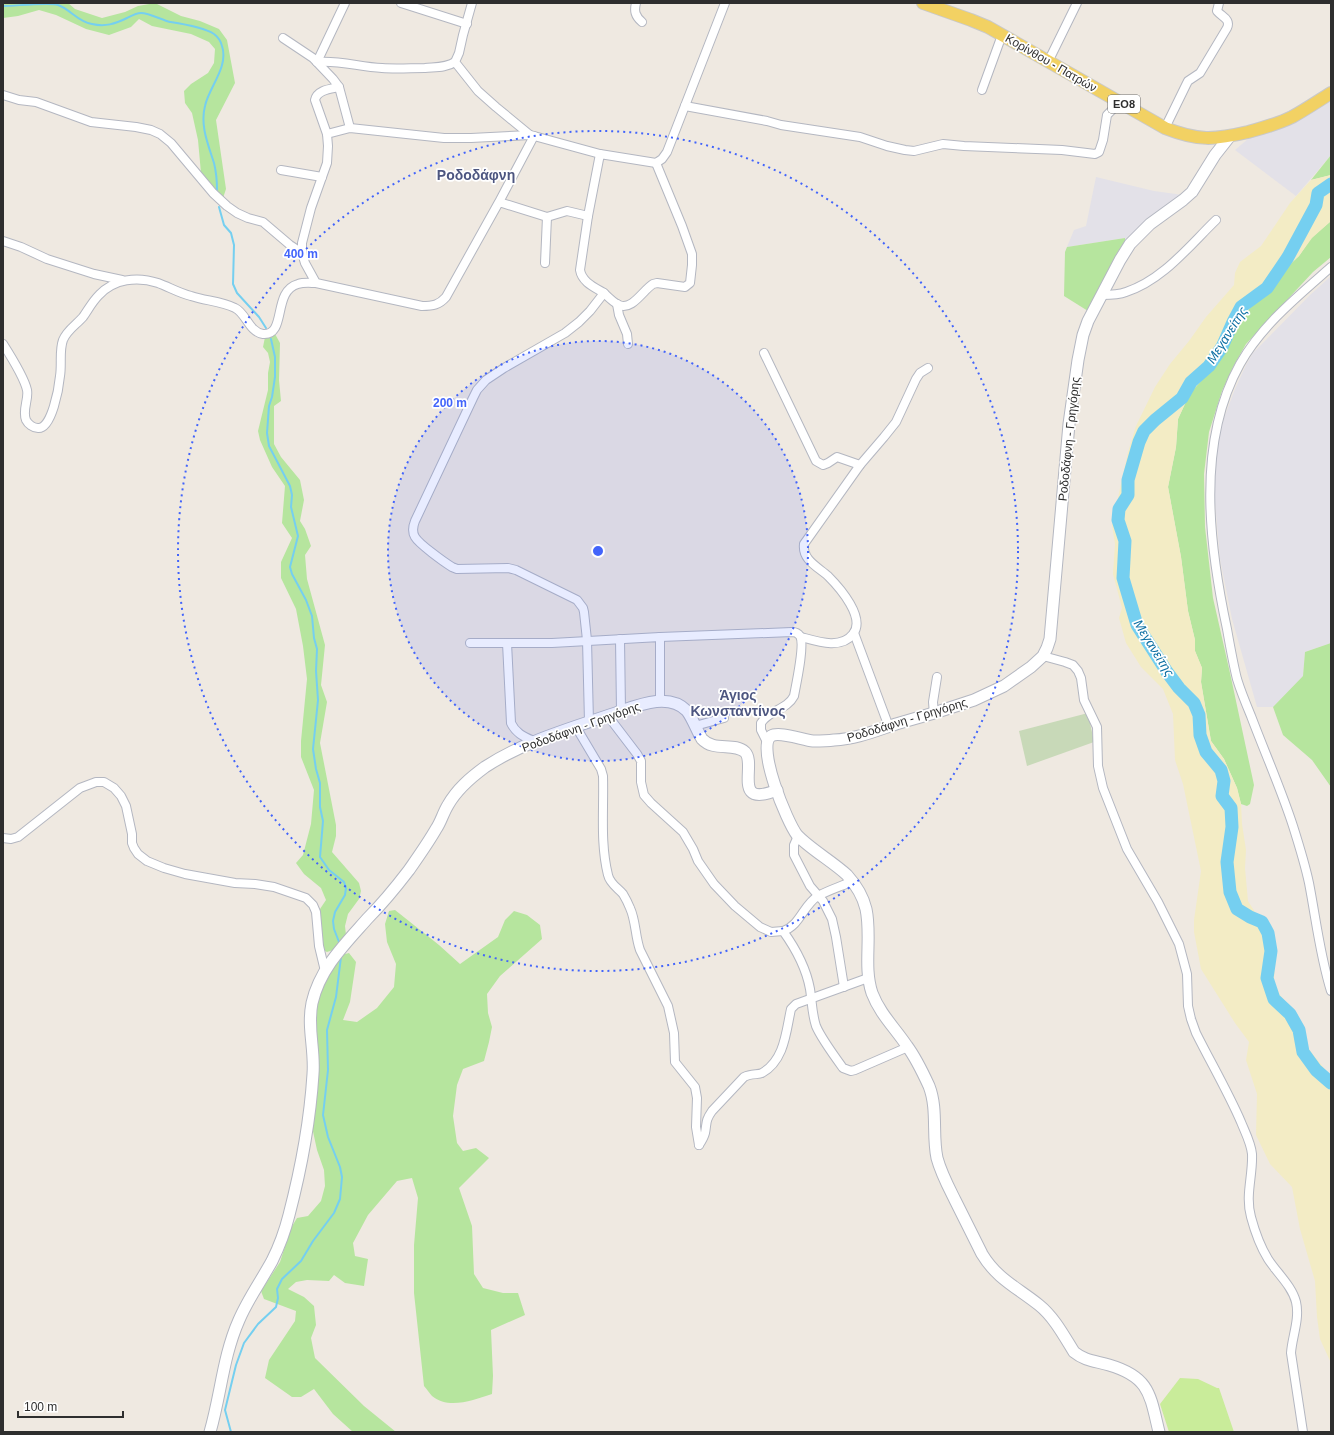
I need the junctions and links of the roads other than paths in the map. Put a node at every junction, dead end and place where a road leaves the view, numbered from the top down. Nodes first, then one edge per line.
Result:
1 (345, 3) edge
2 (401, 3) edge
3 (472, 3) edge
4 (636, 3) edge
5 (725, 3) edge
6 (923, 3) edge
7 (1077, 3) edge
8 (1219, 3) edge
9 (642, 22) dead end
10 (467, 24) junction
11 (1002, 35) junction
12 (283, 38) dead end
13 (317, 62) junction
14 (455, 62) junction
15 (1048, 62) junction
16 (338, 87) junction
17 (982, 90) dead end
18 (1331, 93) edge
19 (3, 95) edge
20 (1120, 102) junction
21 (685, 106) junction
22 (350, 128) junction
23 (1165, 128) junction
24 (327, 134) junction
25 (532, 136) junction
26 (1230, 136) junction
27 (600, 154) junction
28 (656, 163) junction
29 (281, 170) dead end
30 (322, 177) junction
31 (498, 202) junction
32 (588, 216) junction
33 (547, 217) junction
34 (1216, 220) dead end
35 (3, 241) edge
36 (302, 253) junction
37 (546, 263) dead end
38 (1331, 267) edge
39 (122, 281) junction
40 (316, 283) junction
41 (604, 294) junction
42 (1102, 295) junction
43 (618, 304) junction
44 (3, 344) edge
45 (628, 344) dead end
46 (764, 353) dead end
47 (928, 368) dead end
48 (860, 465) junction
49 (854, 634) junction
50 (660, 637) junction
51 (801, 637) junction
52 (620, 639) junction
53 (587, 640) junction
54 (470, 643) dead end
55 (507, 643) junction
56 (1043, 656) junction
57 (937, 677) dead end
58 (660, 702) junction
59 (621, 711) junction
60 (934, 714) junction
61 (608, 716) junction
62 (724, 718) dead end
63 (589, 722) junction
64 (695, 726) junction
65 (576, 727) junction
66 (889, 727) junction
67 (536, 742) junction
68 (767, 742) junction
69 (777, 790) junction
70 (798, 836) junction
71 (3, 838) edge
72 (853, 881) junction
73 (818, 896) junction
74 (783, 931) junction
75 (325, 971) junction
76 (868, 978) junction
77 (844, 987) junction
78 (1331, 991) edge
79 (811, 998) junction
80 (908, 1046) junction
81 (210, 1432) edge
82 (1159, 1432) edge
83 (1303, 1432) edge

1 - 13 street
2 - 10 street
3 - 10 street
4 - 9 street
5 - 21 street
6 - 11 main road, Κορίνθου - Πατρών / ΕΟ8
7 - 15 street
8 - 23 street
10 - 14 street
11 - 15 main road, Κορίνθου - Πατρών / ΕΟ8
11 - 17 street
12 - 13 street
13 - 14 street
13 - 16 street
14 - 25 street
15 - 20 main road, Κορίνθου - Πατρών / ΕΟ8
16 - 22 street
16 - 24 street
18 - 26 main road, Κορίνθου - Πατρών / ΕΟ8
19 - 36 street
20 - 21 street
20 - 23 main road, Κορίνθου - Πατρών / ΕΟ8
21 - 28 street
22 - 24 street
22 - 25 street
23 - 26 main road, Κορίνθου - Πατρών / ΕΟ8
24 - 30 street
25 - 27 street
25 - 31 street
26 - 42 main road, Ροδοδάφνη - Γρηγόρης
27 - 28 street
27 - 32 street
28 - 43 street
29 - 30 street
30 - 36 street
31 - 33 street
31 - 40 street
32 - 33 street
32 - 41 street
33 - 37 street
34 - 42 street
35 - 39 street
36 - 40 street
38 - 78 street
39 - 40 street
39 - 44 street
41 - 43 street
41 - 53 street
42 - 56 main road, Ροδοδάφνη - Γρηγόρης
43 - 45 street
46 - 48 street
47 - 48 street
48 - 49 street
49 - 51 street
49 - 66 street
50 - 51 street
50 - 52 street
50 - 58 street
51 - 68 street
52 - 53 street
52 - 59 street
53 - 55 street
53 - 63 street
54 - 55 street
55 - 67 street
56 - 60 main road, Ροδοδάφνη - Γρηγόρης
56 - 83 street
57 - 60 street
58 - 59 main road, Ροδοδάφνη - Γρηγόρης
58 - 64 main road, Ροδοδάφνη - Γρηγόρης
59 - 61 main road, Ροδοδάφνη - Γρηγόρης
60 - 66 main road, Ροδοδάφνη - Γρηγόρης
61 - 63 main road, Ροδοδάφνη - Γρηγόρης
61 - 74 street
62 - 64 street
63 - 65 main road, Ροδοδάφνη - Γρηγόρης
64 - 69 main road, Ροδοδάφνη - Γρηγόρης
65 - 67 main road, Ροδοδάφνη - Γρηγόρης
65 - 79 street
66 - 68 main road, Ροδοδάφνη - Γρηγόρης
67 - 75 main road, Ροδοδάφνη - Γρηγόρης
68 - 69 main road
69 - 70 main road
70 - 72 main road
70 - 73 street
71 - 75 street
72 - 73 street
72 - 76 main road
73 - 74 street
73 - 77 street
74 - 79 street
75 - 81 main road, Ροδοδάφνη - Γρηγόρης
76 - 77 street
76 - 80 main road
77 - 79 street
79 - 80 street
80 - 82 main road

